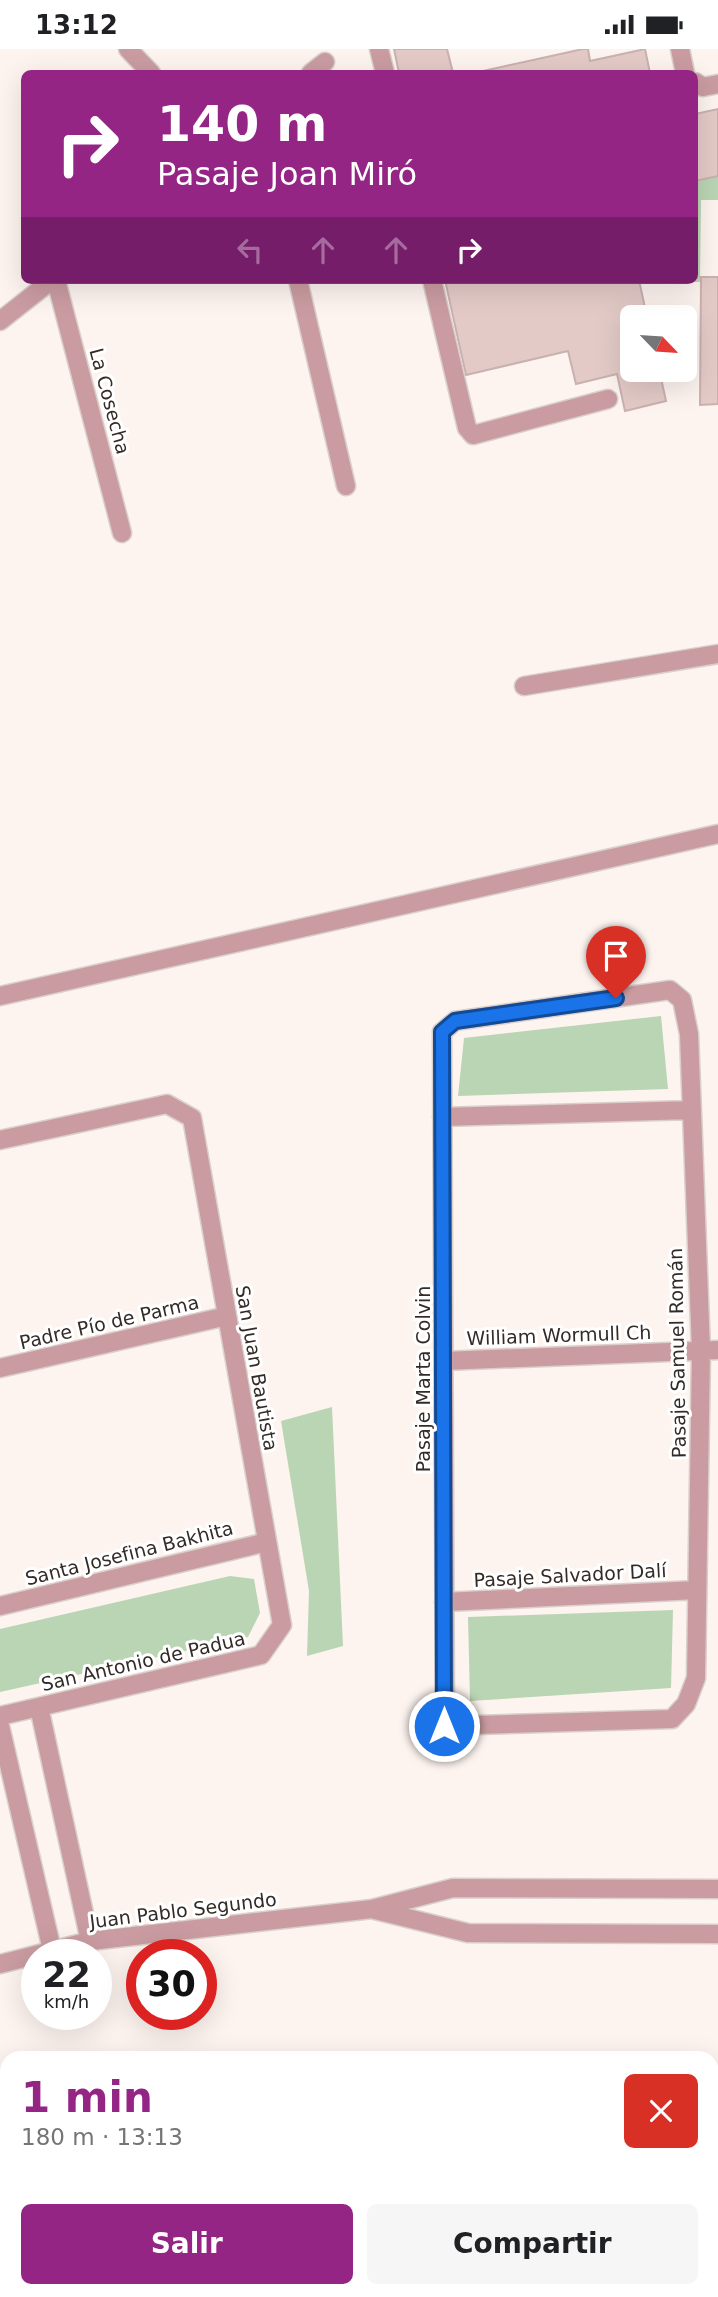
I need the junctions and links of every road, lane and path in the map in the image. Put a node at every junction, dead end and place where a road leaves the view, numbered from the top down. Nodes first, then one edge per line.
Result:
1 (128, 49) edge
2 (379, 49) edge
3 (680, 49) edge
4 (148, 70) edge
5 (384, 70) edge
6 (684, 70) edge
7 (718, 83) edge
8 (698, 84) edge
9 (49, 284) edge
10 (55, 284) edge
11 (299, 284) edge
12 (433, 284) edge
13 (0, 321) edge
14 (608, 399) dead end
15 (346, 486) dead end
16 (122, 533) dead end
17 (718, 654) edge
18 (524, 686) dead end
19 (718, 834) edge
20 (0, 996) edge
21 (442, 1032) joint
22 (692, 1110) junction
23 (442, 1117) junction
24 (0, 1140) edge
25 (227, 1316) junction
26 (710, 1350) edge
27 (444, 1361) junction
28 (0, 1368) edge
29 (267, 1542) junction
30 (698, 1590) junction
31 (444, 1602) junction
32 (0, 1606) edge
33 (282, 1625) joint
34 (39, 1707) junction
35 (0, 1716) edge
36 (0, 1726) edge
37 (444, 1726) joint
38 (718, 1889) edge
39 (372, 1909) junction
40 (718, 1934) edge
41 (49, 1939) edge
42 (90, 1939) edge
43 (108, 1939) edge
44 (21, 1958) edge
45 (0, 1964) edge

1 - 4 street
2 - 5 street
3 - 6 street
7 - 8 street
9 - 13 street, La Cosecha
10 - 16 street, La Cosecha
11 - 15 street
12 - 14 street
17 - 18 street
19 - 20 street
21 - 22 street, Pasaje Samuel Román
21 - 23 street, Pasaje Marta Colvin
22 - 23 street
22 - 26 street, Pasaje Samuel Román
23 - 27 street, Pasaje Marta Colvin
24 - 25 street, San Juan Bautista
25 - 28 street, Padre Pío de Parma
25 - 29 street, San Juan Bautista
26 - 27 street, William Wormull Ch
26 - 30 street, Pasaje Samuel Román
27 - 31 street, Pasaje Marta Colvin
29 - 32 street, Santa Josefina Bakhita
29 - 33 street, San Juan Bautista
30 - 31 street, Pasaje Salvador Dalí
30 - 37 street, Pasaje Samuel Román
31 - 37 street, Pasaje Marta Colvin
33 - 34 street, San Antonio de Padua
34 - 35 street, San Antonio de Padua
34 - 42 street
36 - 41 street
38 - 39 street, Juan Pablo Segundo
39 - 40 street, Juan Pablo Segundo
39 - 43 street, Juan Pablo Segundo
44 - 45 street, Juan Pablo Segundo

